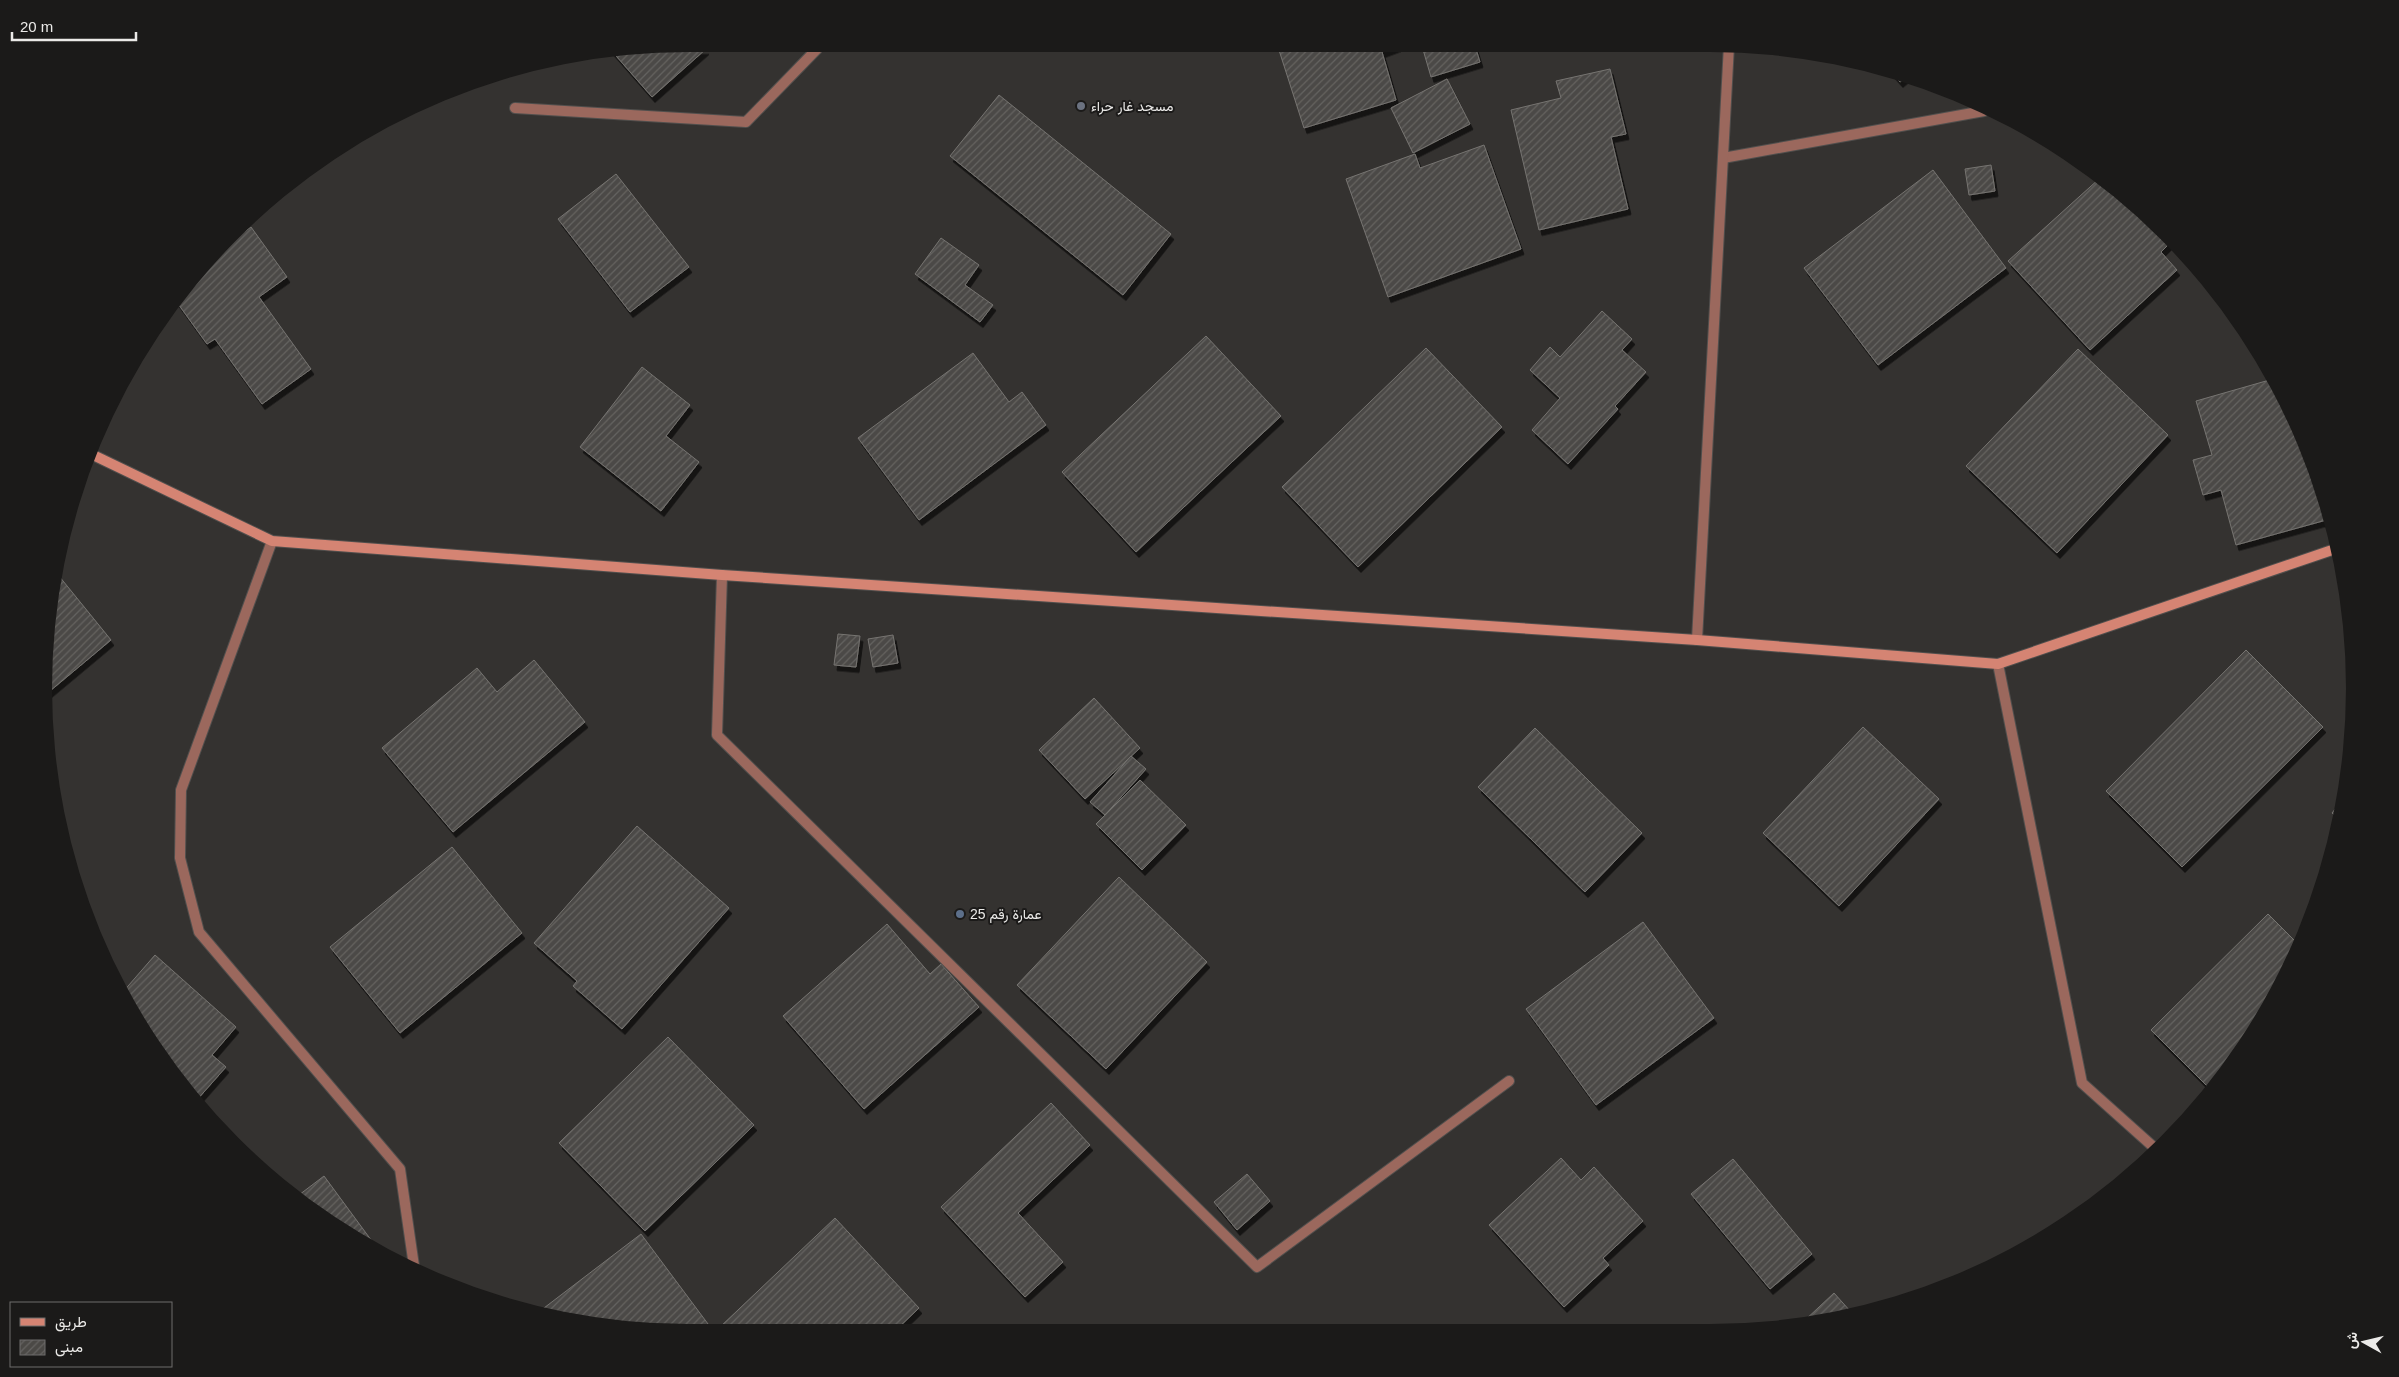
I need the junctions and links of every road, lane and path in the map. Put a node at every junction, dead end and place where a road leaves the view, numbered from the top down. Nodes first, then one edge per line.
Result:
1 (812, 53) edge
2 (1729, 53) edge
3 (515, 108) dead end
4 (1979, 112) edge
5 (1723, 158) junction
6 (97, 457) edge
7 (272, 541) junction
8 (2331, 550) edge
9 (722, 574) junction
10 (1697, 640) junction
11 (1998, 664) junction
12 (1509, 1081) dead end
13 (2152, 1146) edge
14 (413, 1262) edge

1 - 3 street
2 - 5 street
4 - 5 street
5 - 10 street
6 - 7 street
7 - 9 street
7 - 14 street
8 - 11 street
9 - 10 street
9 - 12 street
10 - 11 street
11 - 13 street

